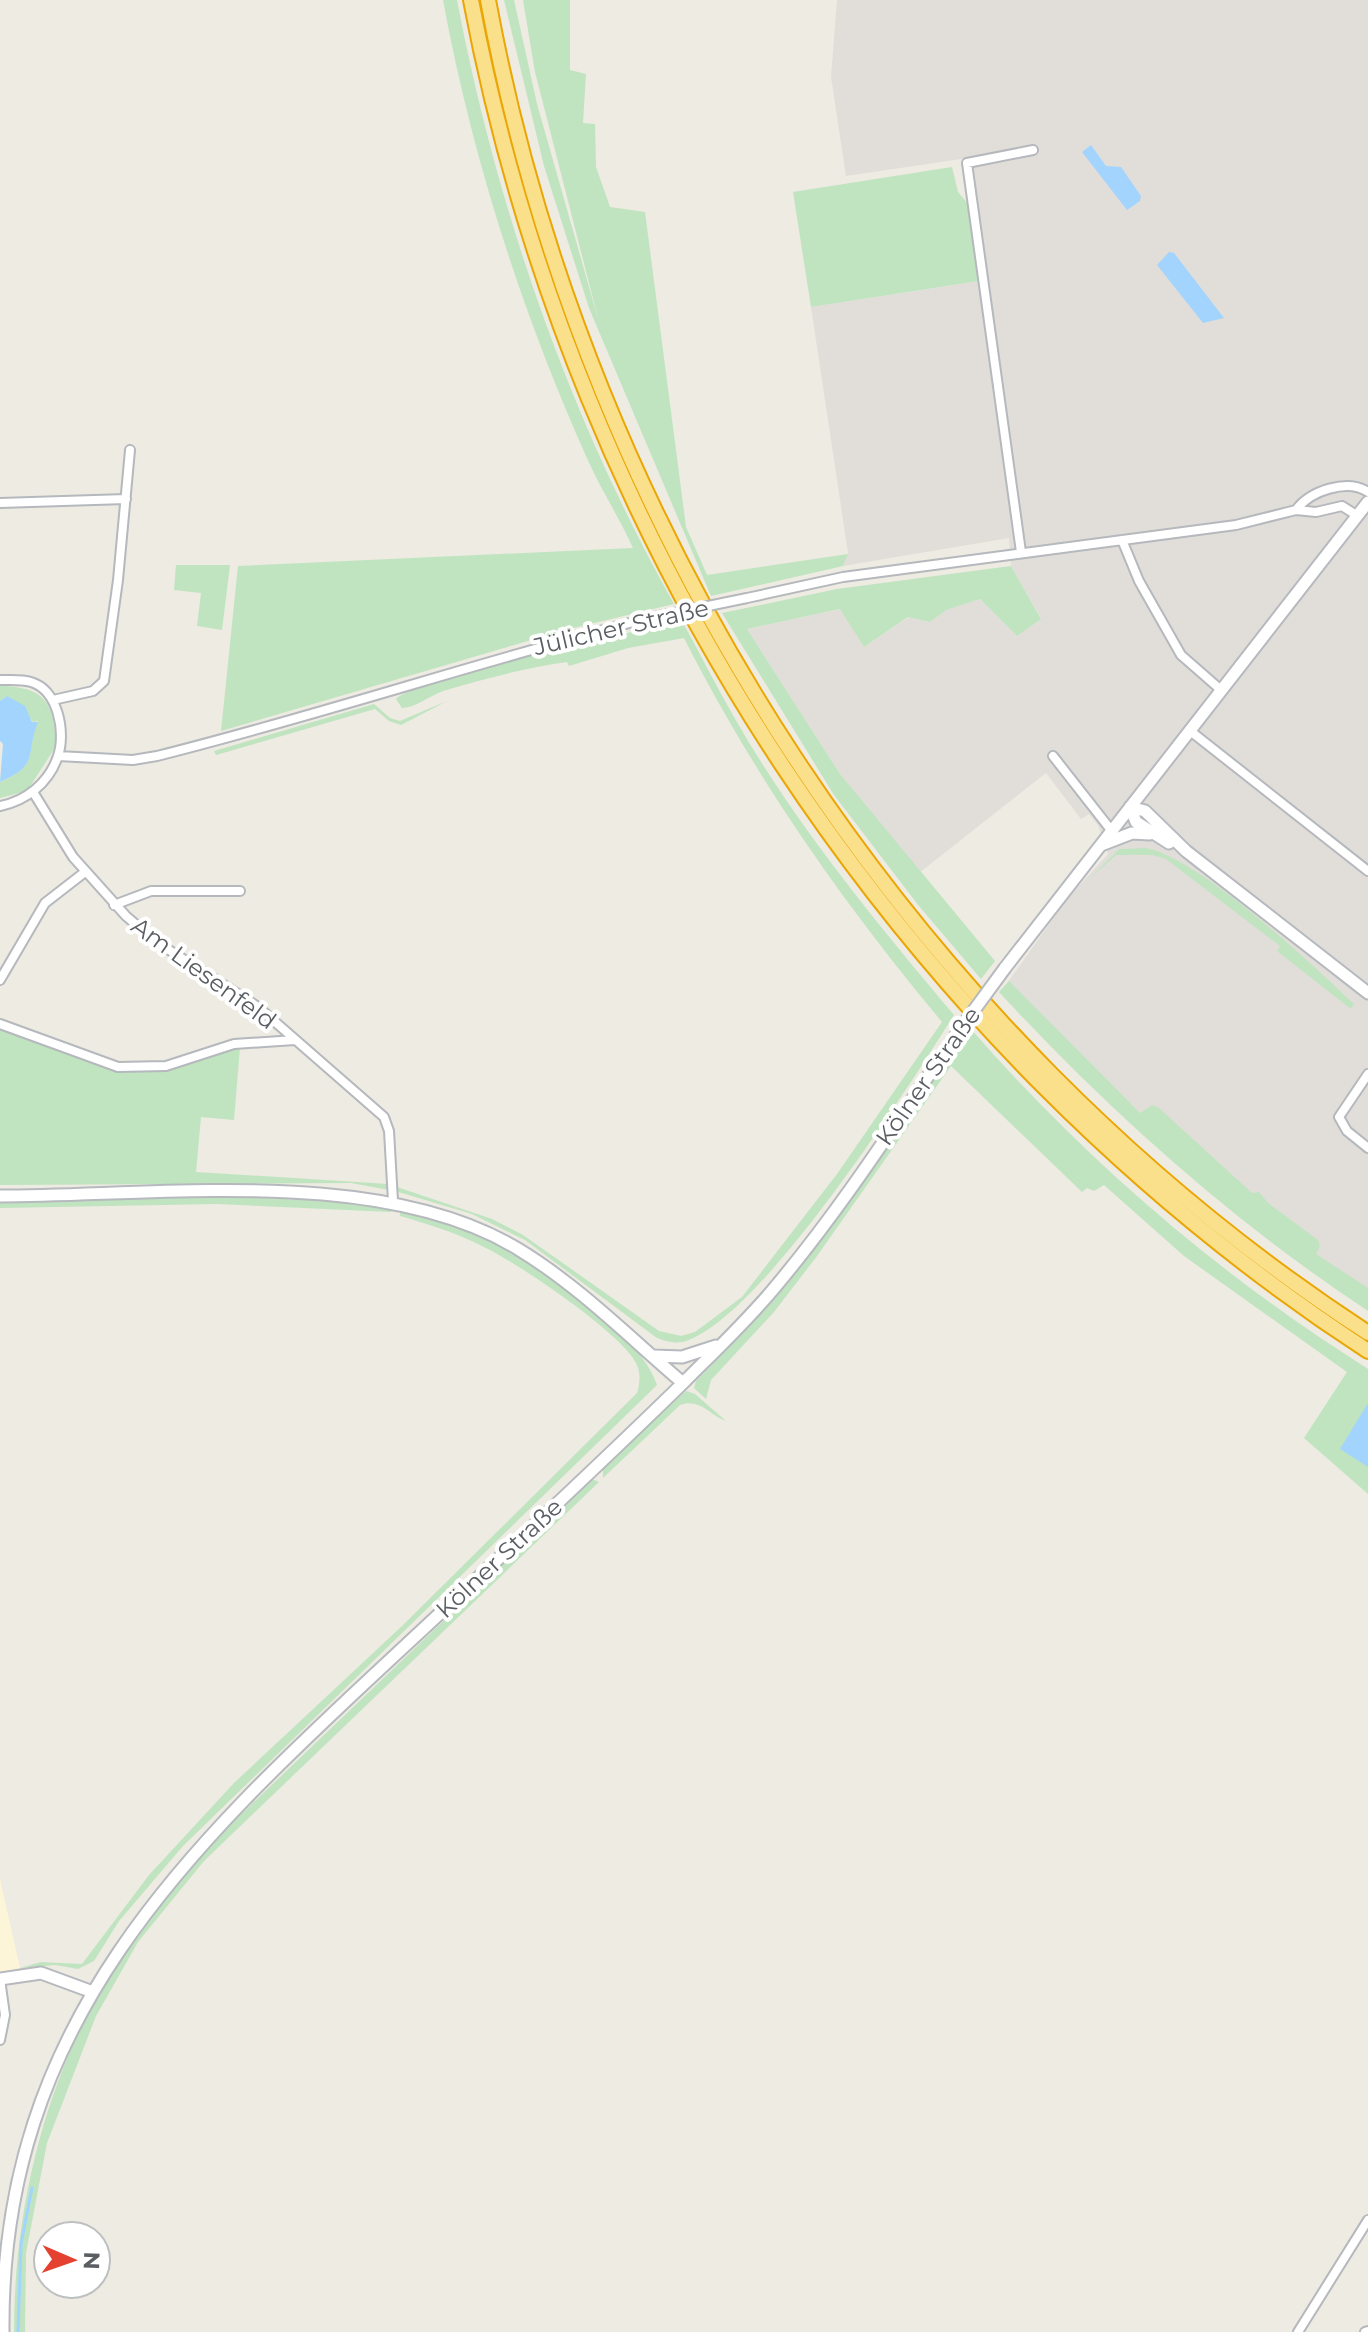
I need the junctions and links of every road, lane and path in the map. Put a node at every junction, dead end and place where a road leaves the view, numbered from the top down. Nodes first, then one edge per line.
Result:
1 (471, 0) edge
2 (488, 0) edge
3 (1033, 150) dead end
4 (130, 450) dead end
5 (1368, 492) edge
6 (126, 499) junction
7 (1368, 502) edge
8 (0, 503) edge
9 (1296, 510) junction
10 (1358, 516) junction
11 (1122, 540) junction
12 (1021, 552) junction
13 (0, 680) edge
14 (1221, 690) junction
15 (53, 700) junction
16 (1189, 730) junction
17 (58, 756) junction
18 (1053, 756) dead end
19 (33, 792) junction
20 (0, 806) edge
21 (1130, 807) junction
22 (1111, 830) junction
23 (1152, 834) junction
24 (1097, 847) junction
25 (1186, 851) junction
26 (1368, 871) edge
27 (85, 872) junction
28 (240, 891) dead end
29 (114, 905) junction
30 (0, 980) edge
31 (1368, 993) edge
32 (0, 1024) edge
33 (295, 1040) junction
34 (1368, 1074) edge
35 (1368, 1148) edge
36 (0, 1196) edge
37 (393, 1201) junction
38 (1368, 1333) edge
39 (720, 1345) junction
40 (1368, 1351) edge
41 (654, 1356) junction
42 (683, 1383) junction
43 (0, 1979) edge
44 (90, 1991) junction
45 (0, 2040) edge
46 (1368, 2220) edge
47 (3, 2332) edge
48 (1298, 2332) edge

1 - 40 highway
2 - 38 highway
3 - 12 street
4 - 6 street
5 - 9 street, Jülicher Straße
6 - 8 street
6 - 15 street
7 - 10 main road, Kölner Straße
9 - 10 street, Jülicher Straße
9 - 11 street, Jülicher Straße
10 - 14 main road, Kölner Straße
11 - 12 street, Jülicher Straße
11 - 14 street
12 - 17 street, Jülicher Straße, bridge
13 - 15 street
14 - 16 main road, Kölner Straße
15 - 17 street
16 - 21 main road, Kölner Straße
16 - 26 street
17 - 19 street
18 - 22 street
19 - 20 street
19 - 27 street, Am Liesenfeld
21 - 22 main road, Kölner Straße
21 - 23 main road
21 - 25 main road
22 - 24 main road, Kölner Straße
23 - 24 main road
23 - 25 main road
24 - 39 main road, Kölner Straße, bridge
25 - 31 main road
27 - 29 street, Am Liesenfeld
27 - 30 street
28 - 29 street, Am Liesenfeld
29 - 33 street, Am Liesenfeld
32 - 33 street, Am Liesenfeld
33 - 37 street, Am Liesenfeld
34 - 35 street
36 - 37 main road
37 - 41 main road
39 - 41 main road
39 - 42 main road, Kölner Straße
41 - 42 main road
42 - 44 main road, Kölner Straße
43 - 44 main road
43 - 45 street
44 - 47 main road, Kölner Straße
46 - 48 street

